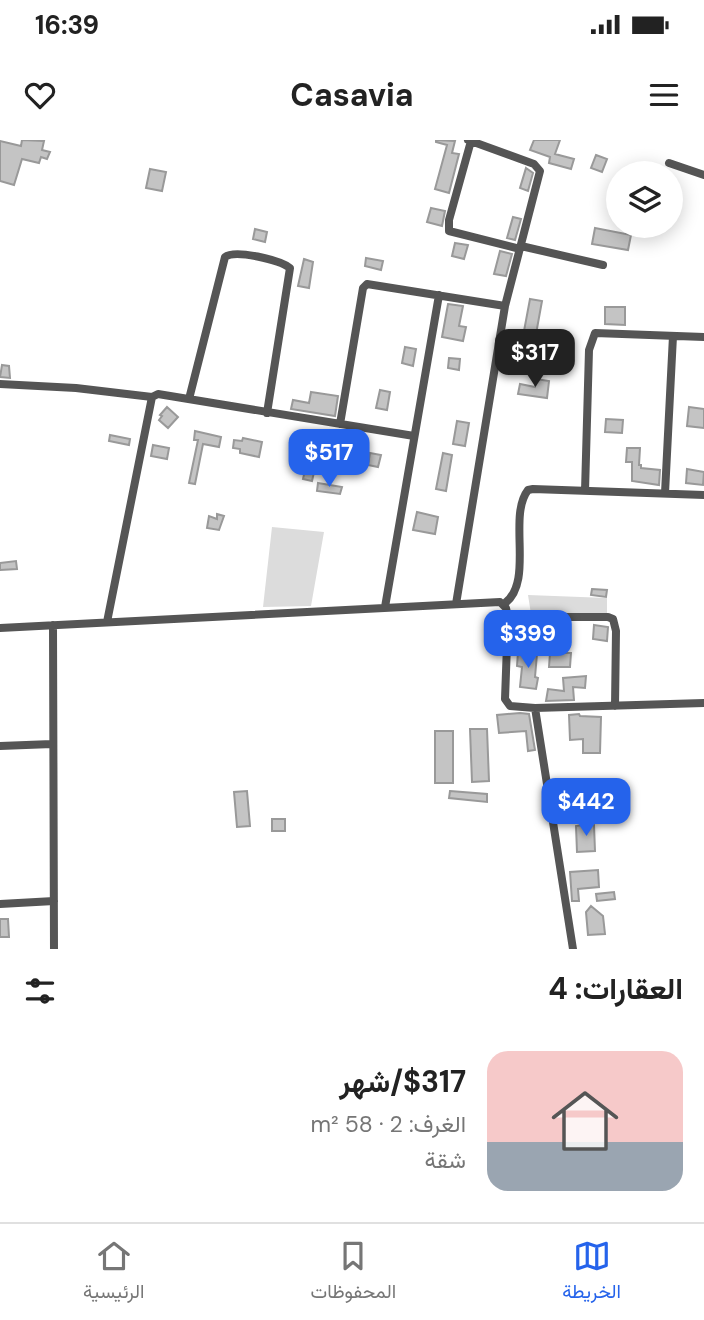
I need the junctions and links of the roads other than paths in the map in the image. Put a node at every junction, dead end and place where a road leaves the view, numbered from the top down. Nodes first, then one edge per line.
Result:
1 (470, 141) edge
2 (683, 168) edge
3 (704, 175) edge
4 (520, 247) junction
5 (603, 265) dead end
6 (439, 295) junction
7 (505, 306) junction
8 (673, 336) junction
9 (704, 337) edge
10 (0, 384) edge
11 (152, 397) junction
12 (189, 399) junction
13 (267, 413) junction
14 (340, 424) junction
15 (414, 436) junction
16 (585, 491) junction
17 (665, 493) junction
18 (704, 495) edge
19 (456, 604) junction
20 (504, 604) junction
21 (385, 607) junction
22 (558, 617) dead end
23 (107, 622) junction
24 (53, 625) junction
25 (0, 628) edge
26 (704, 703) edge
27 (615, 706) junction
28 (535, 708) junction
29 (52, 744) junction
30 (0, 746) edge
31 (54, 901) junction
32 (0, 904) edge
33 (54, 949) edge
34 (573, 949) edge

1 - 4 street
1 - 4 street
2 - 3 street
4 - 5 street
4 - 7 street
6 - 7 street
6 - 14 street
6 - 15 street
7 - 19 street
8 - 9 street
8 - 16 street
8 - 17 street
10 - 11 street
11 - 12 street
11 - 23 street
12 - 13 street
12 - 13 street
13 - 14 street
14 - 15 street
15 - 21 street
16 - 17 street
16 - 20 street
17 - 18 street
19 - 20 street
19 - 21 street
20 - 28 street
21 - 23 street
22 - 27 street
23 - 24 street
24 - 25 street
24 - 29 street
26 - 27 street
27 - 28 street
28 - 34 street
29 - 30 street
29 - 31 street
31 - 32 street
31 - 33 street

